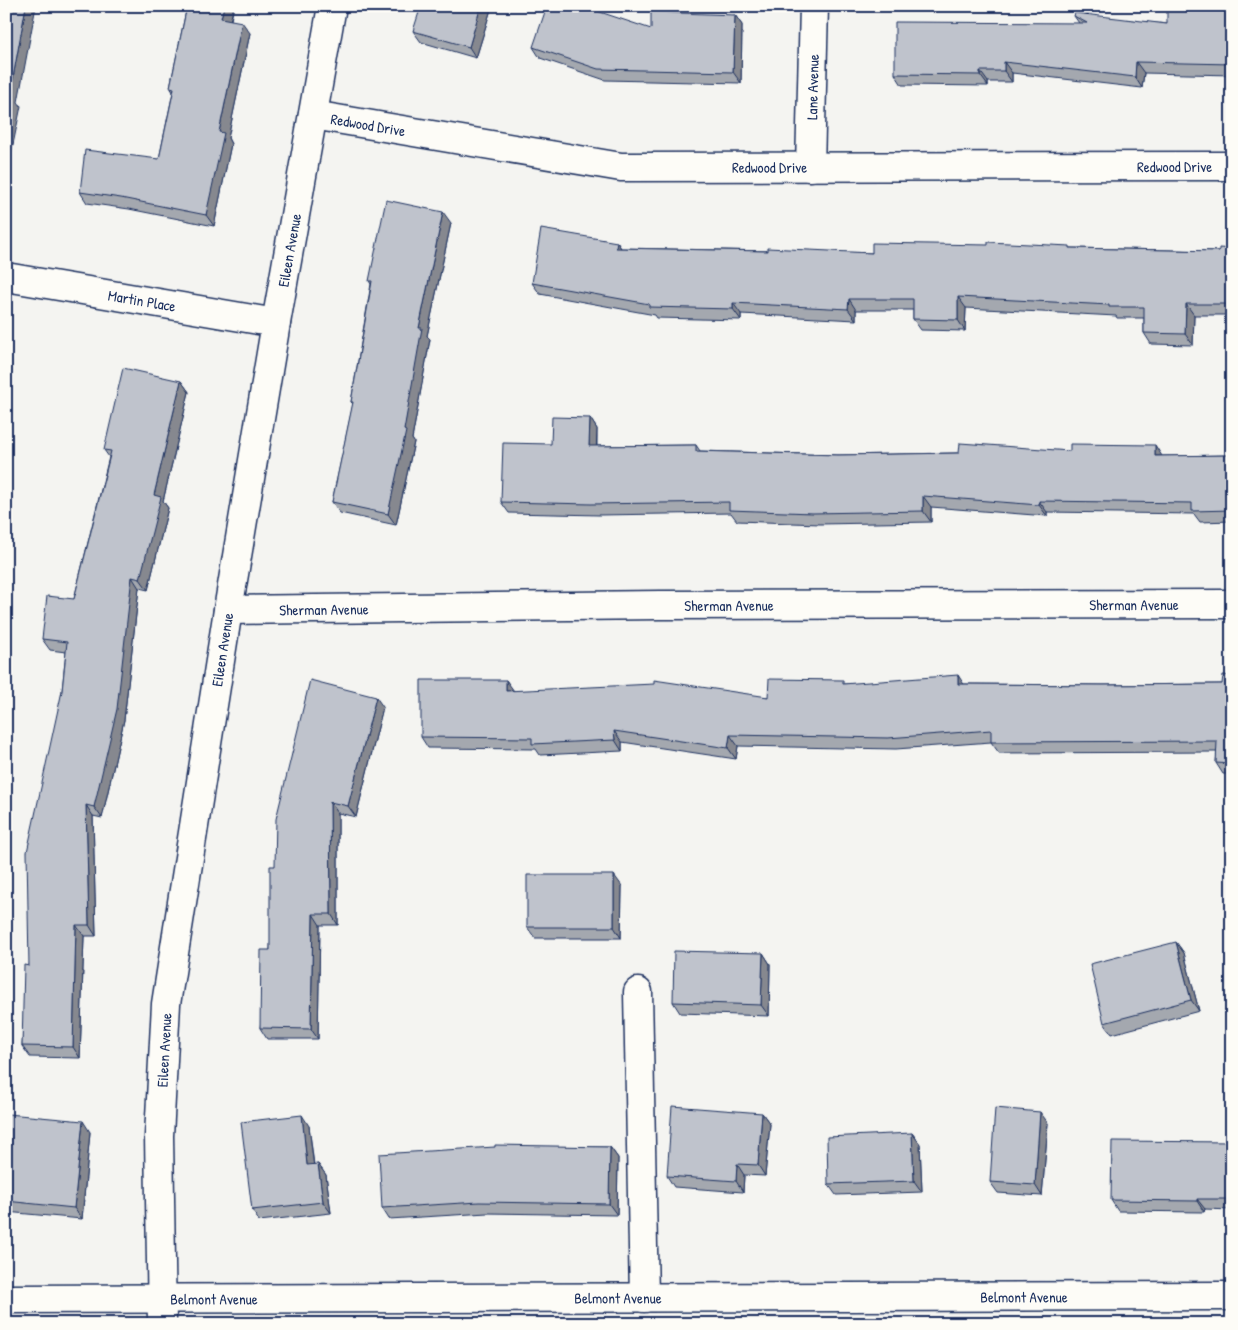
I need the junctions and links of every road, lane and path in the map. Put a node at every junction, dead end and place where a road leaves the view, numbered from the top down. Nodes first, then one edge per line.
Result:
1 (332, 6) edge
2 (814, 6) edge
3 (313, 115) junction
4 (1232, 166) edge
5 (810, 167) junction
6 (6, 277) edge
7 (276, 323) junction
8 (1232, 604) edge
9 (228, 610) junction
10 (638, 992) dead end
11 (1232, 1296) edge
12 (644, 1298) junction
13 (6, 1299) edge
14 (162, 1312) edge

1 - 3 street, Eileen Avenue
2 - 5 street, Lane Avenue
3 - 5 street, Redwood Drive
3 - 7 street, Eileen Avenue
4 - 5 street, Redwood Drive
6 - 7 street, Martin Place
7 - 9 street, Eileen Avenue
8 - 9 street, Sherman Avenue
9 - 14 street, Eileen Avenue
10 - 12 street
11 - 12 street, Belmont Avenue
12 - 14 street, Belmont Avenue
13 - 14 street, Belmont Avenue

